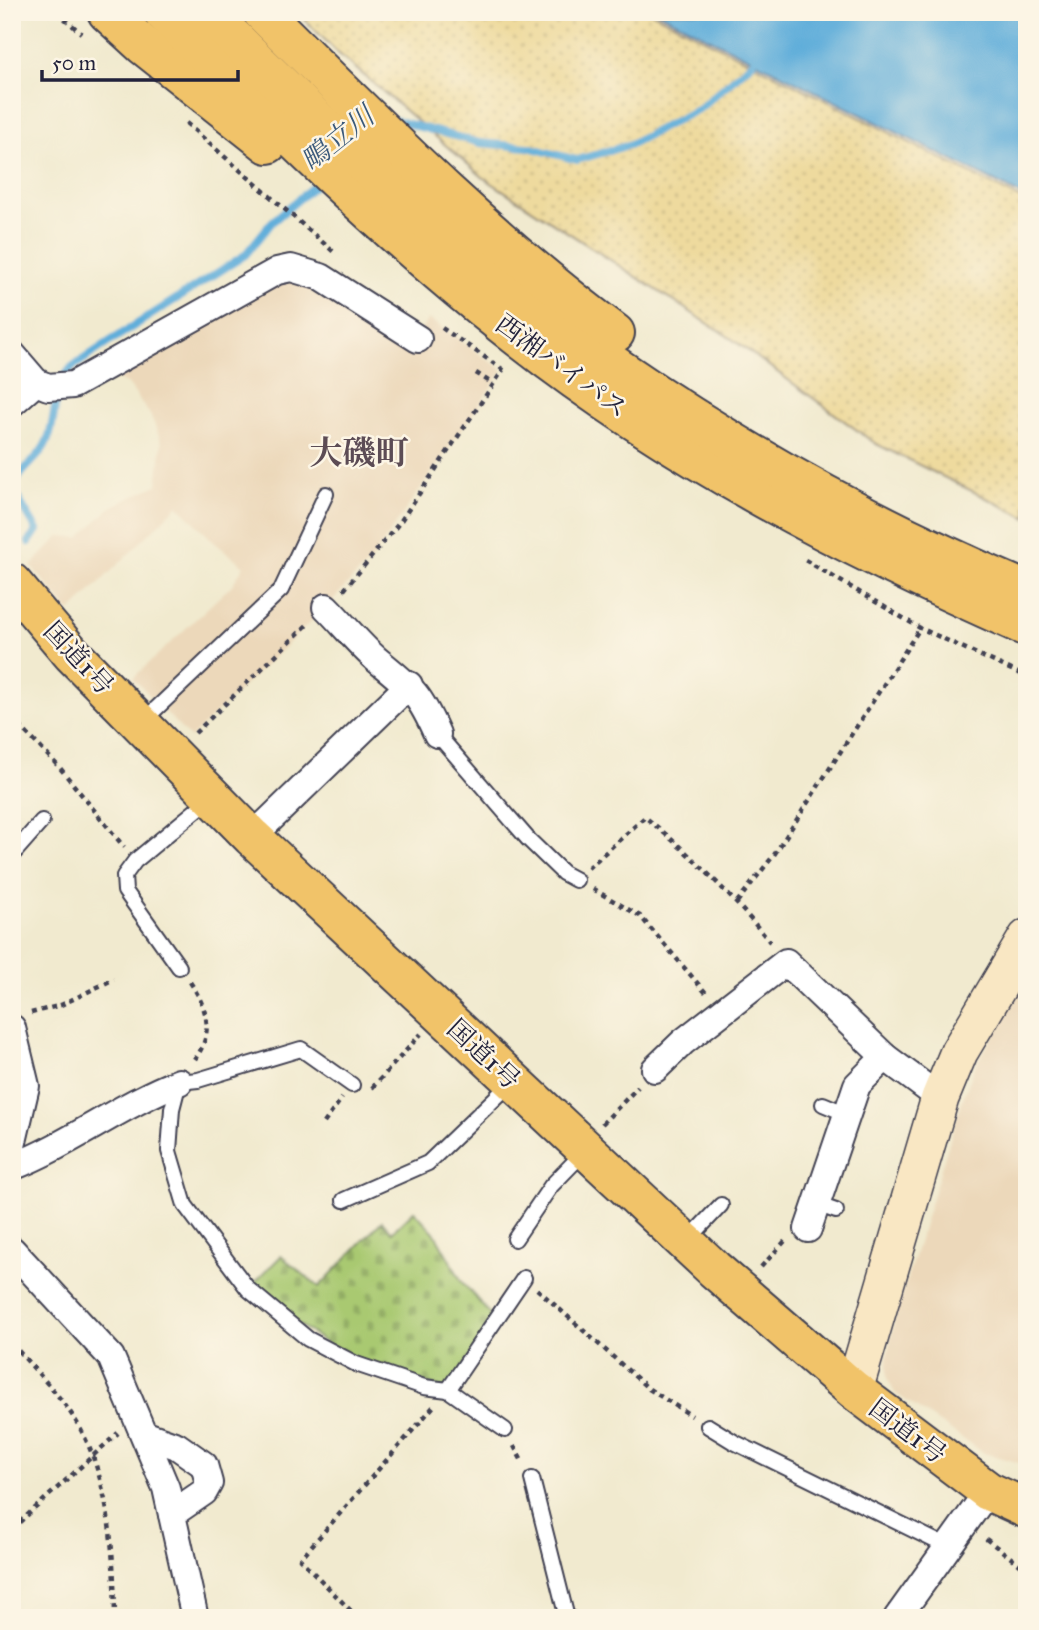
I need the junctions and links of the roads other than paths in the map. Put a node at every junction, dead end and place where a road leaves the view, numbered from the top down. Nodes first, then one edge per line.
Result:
1 (107, 12) edge
2 (163, 12) edge
3 (208, 12) edge
4 (262, 12) edge
5 (361, 204) junction
6 (472, 257) junction
7 (418, 339) dead end
8 (12, 354) edge
9 (36, 382) junction
10 (12, 403) edge
11 (326, 494) dead end
12 (1027, 571) edge
13 (1027, 591) edge
14 (16, 594) edge
15 (326, 607) road end
16 (1027, 626) edge
17 (409, 685) junction
18 (140, 723) junction
19 (437, 734) joint
20 (212, 796) junction
21 (42, 821) dead end
22 (252, 837) junction
23 (12, 855) edge
24 (576, 880) road end
25 (1027, 938) edge
26 (179, 967) road end
27 (18, 1022) edge
28 (885, 1057) junction
29 (655, 1069) road end
30 (513, 1081) junction
31 (179, 1082) junction
32 (352, 1084) road end
33 (940, 1098) junction
34 (14, 1137) edge
35 (592, 1139) junction
36 (49, 1152) junction
37 (12, 1167) edge
38 (344, 1200) dead end
39 (721, 1205) dead end
40 (808, 1229) dead end
41 (514, 1239) dead end
42 (686, 1242) junction
43 (12, 1250) edge
44 (524, 1278) road end
45 (448, 1390) junction
46 (854, 1390) junction
47 (708, 1426) road end
48 (505, 1430) road end
49 (146, 1435) junction
50 (532, 1479) road end
51 (978, 1505) junction
52 (1027, 1509) edge
53 (172, 1514) junction
54 (1027, 1535) edge
55 (948, 1547) junction
56 (910, 1613) edge
57 (195, 1618) edge
58 (568, 1618) edge

1 - 5 highway
2 - 5 highway, 西湘バイパス
3 - 6 highway, 西湘バイパス
4 - 6 highway
5 - 6 highway, 西湘バイパス
6 - 12 highway
6 - 13 highway, 西湘バイパス
6 - 16 highway, 西湘バイパス
7 - 9 street
8 - 9 street
9 - 10 street
11 - 18 lane
14 - 18 highway, 国道1号
15 - 17 street
17 - 19 street
17 - 22 street
18 - 20 highway, 国道1号
19 - 24 lane
20 - 22 highway, 国道1号
20 - 26 lane
21 - 23 lane
22 - 30 highway, 国道1号
25 - 33 street
27 - 34 street
28 - 29 street
28 - 33 street
28 - 40 street
30 - 35 highway, 国道1号
30 - 38 lane
31 - 32 lane
31 - 36 street
31 - 45 lane
33 - 46 street
34 - 36 street
35 - 41 lane
35 - 42 highway, 国道1号
36 - 37 street
39 - 42 lane
42 - 46 highway, 国道1号
43 - 49 street
44 - 45 lane
45 - 48 lane
46 - 51 highway, 国道1号
47 - 55 lane
49 - 53 street
49 - 53 street
50 - 58 lane
51 - 52 highway, 国道1号
51 - 54 highway, 国道1号
51 - 55 street
53 - 57 street
55 - 56 street

